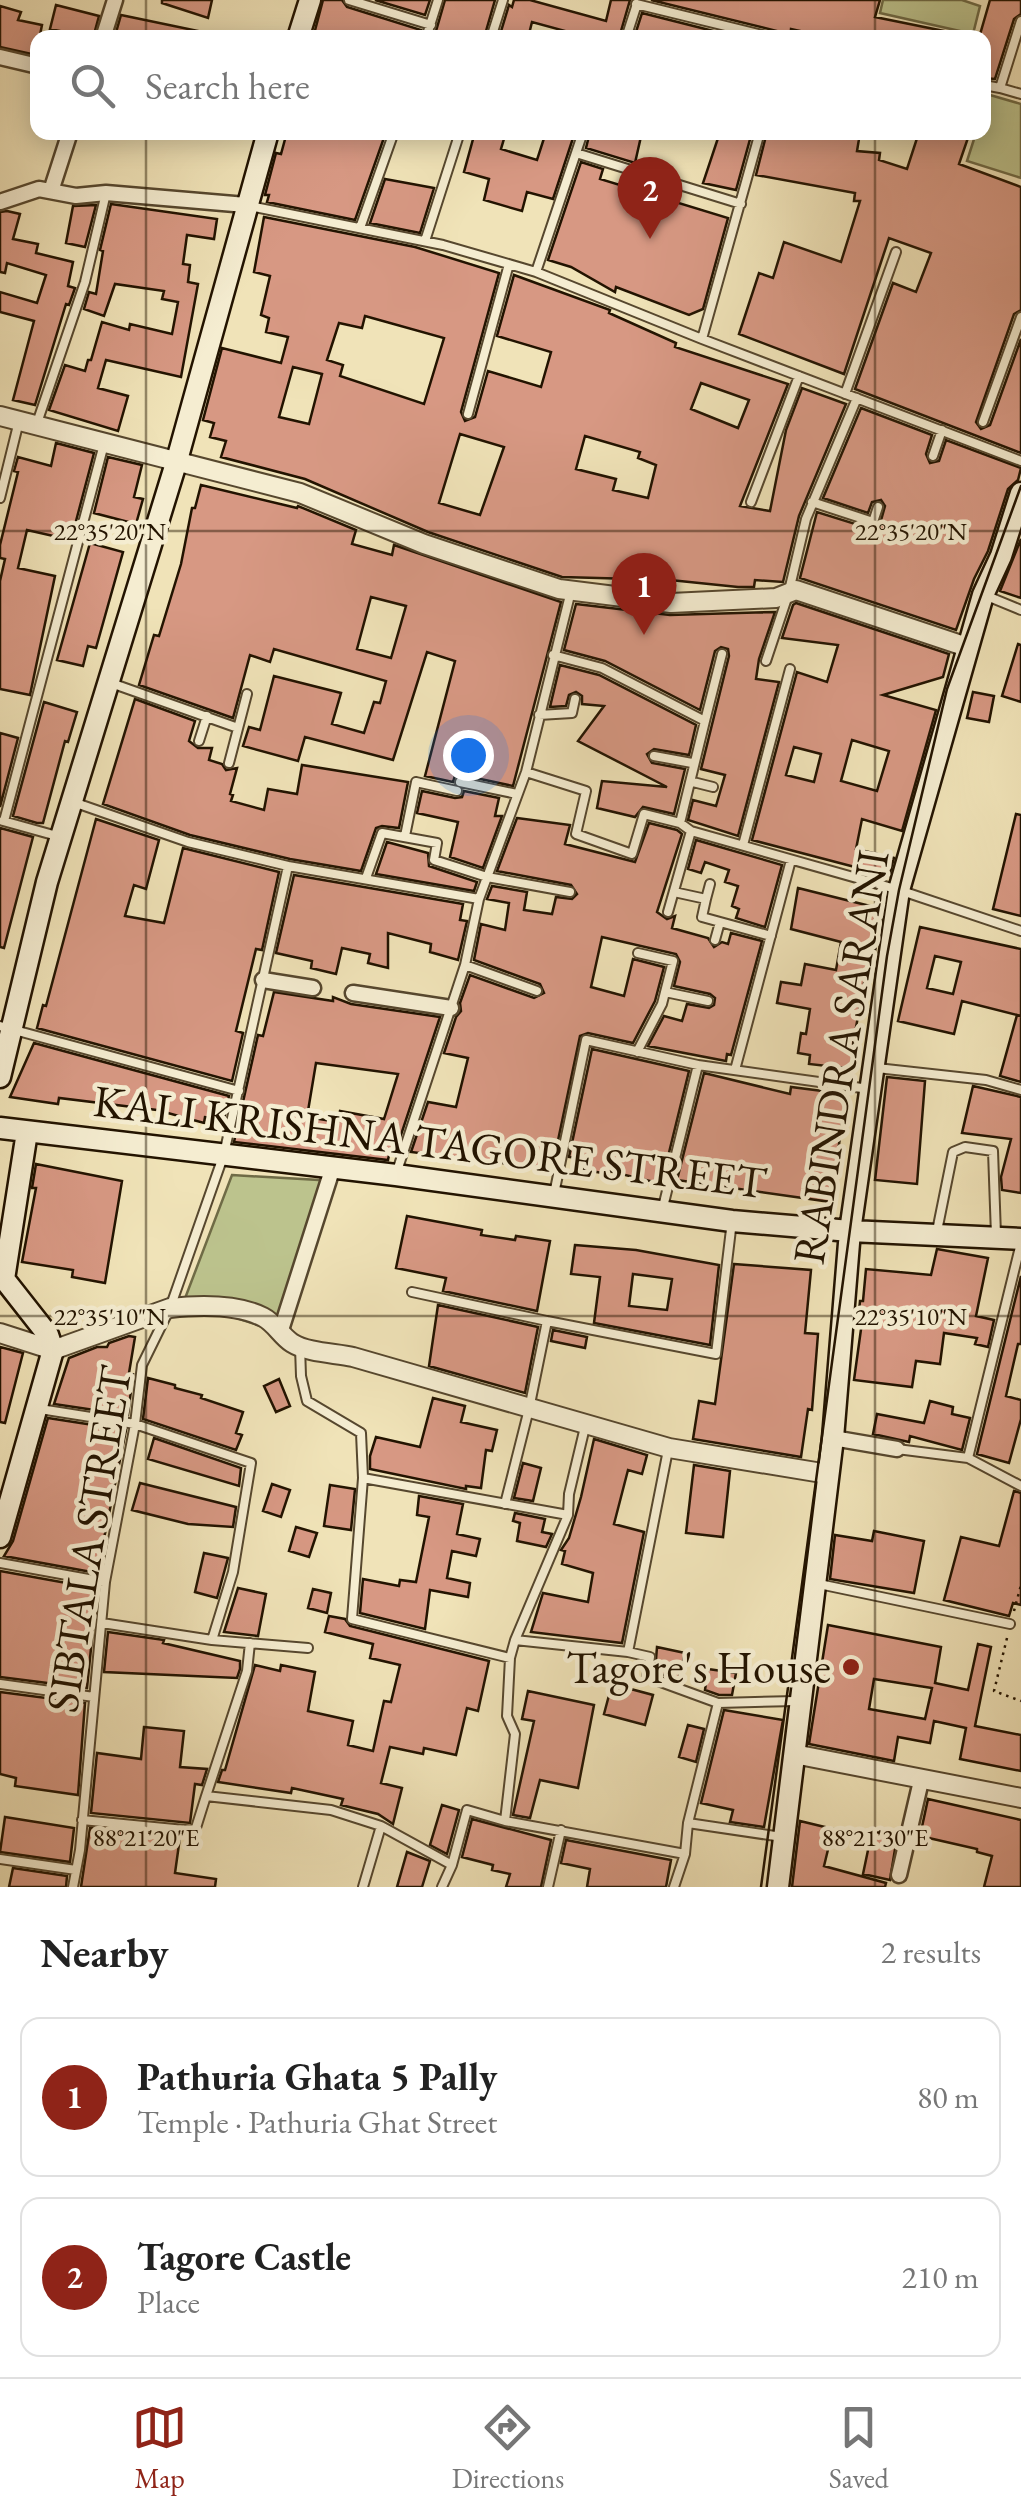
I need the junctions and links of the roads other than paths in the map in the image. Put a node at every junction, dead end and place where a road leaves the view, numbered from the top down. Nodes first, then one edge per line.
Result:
1 (115, 0) edge
2 (310, 0) edge
3 (349, 0) edge
4 (438, 0) edge
5 (504, 0) edge
6 (637, 2) edge
7 (1021, 21) edge
8 (430, 26) junction
9 (106, 30) edge
10 (301, 30) edge
11 (429, 30) edge
12 (494, 30) edge
13 (628, 30) edge
14 (744, 30) edge
15 (0, 57) edge
16 (1007, 62) junction
17 (30, 64) edge
18 (1021, 66) edge
19 (991, 86) edge
20 (1000, 88) junction
21 (1021, 94) edge
22 (67, 140) edge
23 (266, 140) edge
24 (391, 140) edge
25 (457, 140) edge
26 (580, 140) edge
27 (758, 140) edge
28 (576, 153) junction
29 (51, 191) junction
30 (106, 193) junction
31 (0, 202) edge
32 (741, 204) junction
33 (246, 205) junction
34 (360, 228) junction
35 (425, 241) junction
36 (896, 252) dead end
37 (509, 264) junction
38 (536, 272) junction
39 (1021, 317) edge
40 (702, 340) junction
41 (798, 376) junction
42 (845, 394) junction
43 (857, 398) junction
44 (468, 414) dead end
45 (0, 416) edge
46 (983, 422) dead end
47 (27, 424) junction
48 (942, 430) junction
49 (104, 444) junction
50 (933, 456) dead end
51 (177, 460) junction
52 (1021, 461) edge
53 (1020, 496) edge
54 (0, 498) edge
55 (751, 502) dead end
56 (812, 502) junction
57 (878, 507) dead end
58 (571, 591) junction
59 (788, 595) junction
60 (983, 595) junction
61 (1021, 610) edge
62 (967, 647) junction
63 (722, 654) dead end
64 (553, 655) junction
65 (766, 661) dead end
66 (790, 669) dead end
67 (107, 682) junction
68 (247, 694) dead end
69 (575, 699) dead end
70 (539, 715) junction
71 (207, 716) junction
72 (705, 721) junction
73 (238, 728) junction
74 (199, 741) dead end
75 (654, 756) dead end
76 (692, 763) junction
77 (230, 764) dead end
78 (526, 772) junction
79 (693, 782) junction
80 (713, 787) dead end
81 (517, 794) junction
82 (72, 802) junction
83 (2, 821) edge
84 (680, 823) junction
85 (691, 831) junction
86 (405, 836) junction
87 (61, 837) junction
88 (742, 846) junction
89 (792, 860) junction
90 (288, 866) junction
91 (487, 876) junction
92 (366, 878) junction
93 (710, 884) dead end
94 (899, 890) junction
95 (570, 892) dead end
96 (674, 892) junction
97 (479, 899) junction
98 (706, 899) junction
99 (668, 912) dead end
100 (720, 922) junction
101 (1021, 931) edge
102 (771, 936) junction
103 (715, 940) dead end
104 (677, 950) dead end
105 (638, 953) dead end
106 (673, 961) junction
107 (465, 965) junction
108 (263, 980) junction
109 (313, 988) dead end
110 (537, 991) dead end
111 (665, 992) junction
112 (353, 993) dead end
113 (708, 1002) dead end
114 (451, 1008) junction
115 (5, 1028) edge
116 (637, 1052) junction
117 (698, 1065) junction
118 (872, 1067) junction
119 (735, 1070) junction
120 (0, 1077) edge
121 (239, 1090) junction
122 (869, 1090) junction
123 (1021, 1090) edge
124 (0, 1128) edge
125 (27, 1132) junction
126 (224, 1154) junction
127 (333, 1168) junction
128 (396, 1175) junction
129 (553, 1197) junction
130 (662, 1212) junction
131 (732, 1221) junction
132 (850, 1231) junction
133 (936, 1235) junction
134 (996, 1238) junction
135 (1021, 1241) edge
136 (3, 1291) edge
137 (412, 1292) dead end
138 (170, 1308) junction
139 (547, 1322) junction
140 (0, 1333) edge
141 (280, 1333) junction
142 (300, 1347) junction
143 (53, 1350) junction
144 (36, 1408) junction
145 (530, 1409) junction
146 (136, 1424) junction
147 (586, 1425) junction
148 (833, 1438) junction
149 (668, 1448) junction
150 (897, 1449) joint
151 (968, 1458) junction
152 (828, 1474) junction
153 (363, 1478) junction
154 (7, 1484) edge
155 (1021, 1486) edge
156 (505, 1504) junction
157 (568, 1515) junction
158 (0, 1537) edge
159 (0, 1563) edge
160 (105, 1582) junction
161 (816, 1583) junction
162 (102, 1622) junction
163 (1010, 1624) road end
164 (212, 1640) junction
165 (515, 1640) junction
166 (250, 1643) junction
167 (308, 1648) dead end
168 (628, 1652) junction
169 (510, 1658) junction
170 (0, 1684) edge
171 (94, 1696) junction
172 (802, 1700) junction
173 (718, 1703) junction
174 (794, 1754) junction
175 (921, 1781) junction
176 (206, 1796) junction
177 (1021, 1798) edge
178 (82, 1820) junction
179 (504, 1821) junction
180 (688, 1823) junction
181 (381, 1826) junction
182 (561, 1830) junction
183 (784, 1838) junction
184 (685, 1854) junction
185 (0, 1859) edge
186 (452, 1865) junction
187 (76, 1870) junction
188 (899, 1875) dead end
189 (73, 1887) edge
190 (363, 1887) edge
191 (442, 1887) edge
192 (548, 1887) edge
193 (674, 1887) edge
194 (778, 1887) edge

1 - 9 street
2 - 10 main road
3 - 8 lane
4 - 8 lane
5 - 12 lane
6 - 13 lane
6 - 14 lane
7 - 16 lane
8 - 11 lane
15 - 17 street
16 - 18 lane
16 - 20 lane
19 - 20 lane
20 - 21 lane
22 - 29 street
23 - 33 main road
24 - 34 lane
25 - 35 lane
26 - 28 lane
27 - 32 lane
28 - 32 lane
28 - 38 lane
29 - 30 street
29 - 31 street
30 - 33 street
30 - 47 lane
32 - 40 lane
33 - 34 lane
33 - 51 main road
34 - 35 lane
35 - 37 lane
36 - 42 lane
37 - 38 lane
37 - 44 lane
38 - 40 lane
39 - 46 lane
40 - 41 lane
41 - 42 lane
41 - 55 lane
42 - 43 lane
43 - 48 lane
43 - 56 lane
45 - 47 street
47 - 49 street
47 - 54 lane
48 - 50 lane
48 - 52 lane
49 - 51 street
49 - 83 lane
51 - 58 street
51 - 67 main road
53 - 60 main road, RABINDRA SARANI
56 - 57 lane
56 - 59 lane
58 - 59 street
58 - 64 lane
59 - 62 street
59 - 65 lane
60 - 61 lane
60 - 62 main road, RABINDRA SARANI
62 - 94 main road, RABINDRA SARANI
63 - 72 lane
64 - 70 lane
64 - 72 lane
66 - 88 lane
67 - 71 lane
67 - 82 main road
68 - 73 lane
69 - 70 lane
70 - 78 lane
71 - 73 lane
71 - 74 lane
72 - 76 lane
73 - 77 lane
75 - 76 lane
76 - 79 lane
78 - 81 lane
78 - 84 lane
79 - 80 lane
79 - 84 lane
81 - 86 lane
81 - 91 lane
82 - 87 main road
82 - 90 lane
83 - 87 lane
84 - 85 lane
85 - 88 lane
85 - 96 lane
86 - 91 lane
86 - 92 lane
87 - 115 main road
88 - 89 lane
89 - 94 lane
89 - 102 lane
90 - 92 lane
90 - 108 lane, SIBTALA STREET
91 - 95 lane
91 - 97 lane
92 - 97 lane
93 - 98 lane
94 - 101 lane
94 - 118 main road, RABINDRA SARANI
96 - 98 lane
96 - 99 lane
97 - 107 lane
98 - 100 lane
100 - 102 lane
100 - 103 lane
102 - 119 lane
104 - 106 lane
105 - 106 lane
106 - 111 lane
107 - 110 lane
107 - 114 lane
108 - 109 street
108 - 121 lane, SIBTALA STREET
111 - 113 lane
111 - 116 lane
112 - 114 street
114 - 128 lane
115 - 120 main road
115 - 121 lane
116 - 117 lane
116 - 129 lane
117 - 119 lane
117 - 130 lane
118 - 122 main road, RABINDRA SARANI
118 - 123 lane
119 - 122 lane
121 - 126 lane, SIBTALA STREET
122 - 132 main road, RABINDRA SARANI
124 - 125 main road, KALI KRISHNA TAGORE STREET
125 - 126 main road, KALI KRISHNA TAGORE STREET
125 - 136 main road
126 - 127 main road, KALI KRISHNA TAGORE STREET
126 - 138 lane, SIBTALA STREET
127 - 128 main road, KALI KRISHNA TAGORE STREET
127 - 141 street
128 - 129 main road, KALI KRISHNA TAGORE STREET
129 - 130 main road, KALI KRISHNA TAGORE STREET
130 - 131 main road, KALI KRISHNA TAGORE STREET
131 - 132 main road, KALI KRISHNA TAGORE STREET
131 - 139 lane
132 - 133 main road, KALI KRISHNA TAGORE STREET
132 - 148 main road, RABINDRA SARANI
133 - 134 main road, KALI KRISHNA TAGORE STREET
133 - 134 lane
134 - 135 main road, KALI KRISHNA TAGORE STREET
135 - 151 lane
136 - 143 main road
137 - 139 lane
138 - 141 street
138 - 143 street
138 - 146 lane, SIBTALA STREET
139 - 145 lane
140 - 143 street
141 - 142 street
142 - 145 street
142 - 153 lane
143 - 144 main road
144 - 146 lane
144 - 154 main road
145 - 147 street
145 - 156 lane
146 - 160 lane, SIBTALA STREET
146 - 164 lane
147 - 149 street
147 - 157 lane
148 - 150 street
148 - 152 main road, RABINDRA SARANI
149 - 152 street
149 - 168 lane
150 - 151 lane
151 - 155 lane
152 - 161 main road, RABINDRA SARANI
153 - 156 lane
153 - 169 lane
154 - 158 main road
156 - 157 lane
157 - 165 lane
159 - 160 lane
160 - 162 lane, SIBTALA STREET
161 - 163 lane
161 - 172 main road, RABINDRA SARANI
162 - 164 lane
162 - 171 lane, SIBTALA STREET
164 - 166 lane
165 - 168 lane
165 - 169 lane
166 - 167 lane
166 - 176 lane
168 - 173 lane
169 - 179 lane
170 - 171 lane
171 - 178 lane, SIBTALA STREET
172 - 173 lane
172 - 174 main road, RABINDRA SARANI
173 - 180 lane
174 - 175 street
174 - 183 main road, RABINDRA SARANI
175 - 177 street
175 - 188 street
176 - 178 lane
176 - 181 lane
178 - 187 lane, SIBTALA STREET
179 - 182 lane
179 - 186 lane
180 - 183 lane
180 - 184 lane
181 - 186 lane
181 - 190 lane
182 - 184 lane
182 - 192 lane
183 - 194 main road, RABINDRA SARANI
184 - 193 lane
185 - 187 lane
186 - 191 lane
187 - 189 lane, SIBTALA STREET

